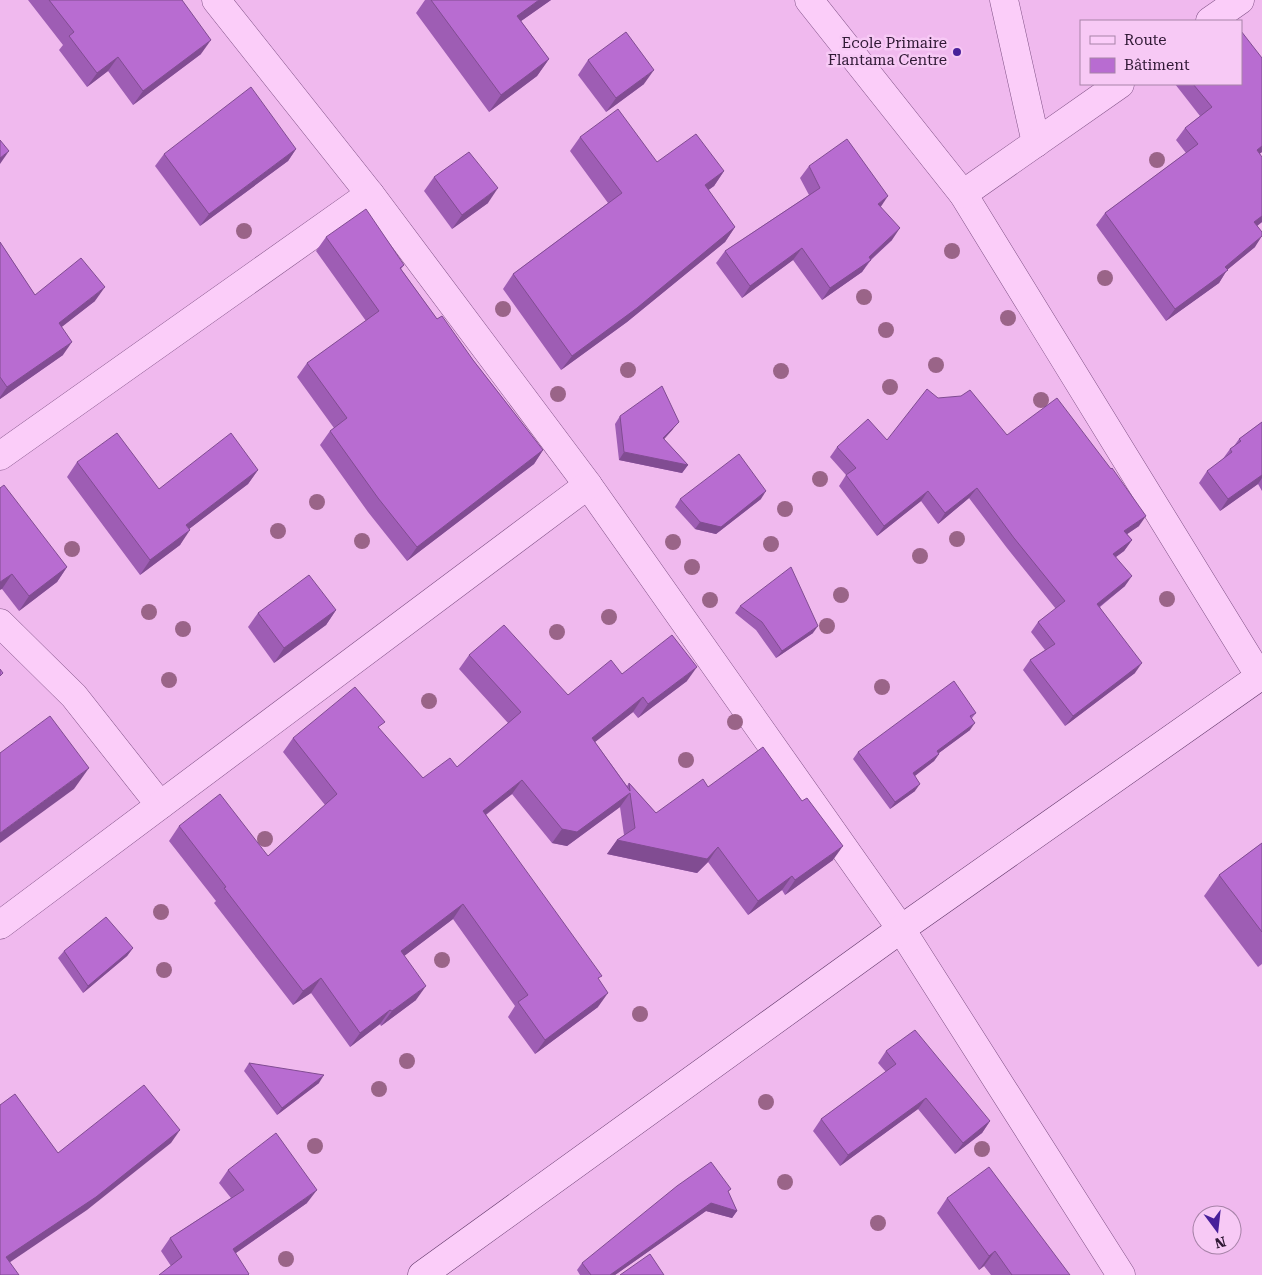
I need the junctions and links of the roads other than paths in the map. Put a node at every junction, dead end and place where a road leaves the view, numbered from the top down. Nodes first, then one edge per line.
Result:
1 (216, 0) edge
2 (809, 0) edge
3 (1004, 0) edge
4 (1240, 0) edge
5 (1211, 20) edge
6 (1119, 85) edge
7 (1036, 143) junction
8 (370, 194) junction
9 (963, 194) junction
10 (0, 456) edge
11 (588, 484) junction
12 (0, 623) edge
13 (1261, 676) edge
14 (160, 805) junction
15 (0, 925) edge
16 (901, 929) junction
17 (422, 1275) edge
18 (1121, 1275) edge

1 - 8 street
2 - 9 street
3 - 7 street
4 - 5 street
6 - 7 street
7 - 9 street
8 - 10 street
8 - 11 street
9 - 13 street
11 - 14 street
11 - 16 street
12 - 14 street
13 - 16 street
14 - 15 street
16 - 17 street
16 - 18 street

